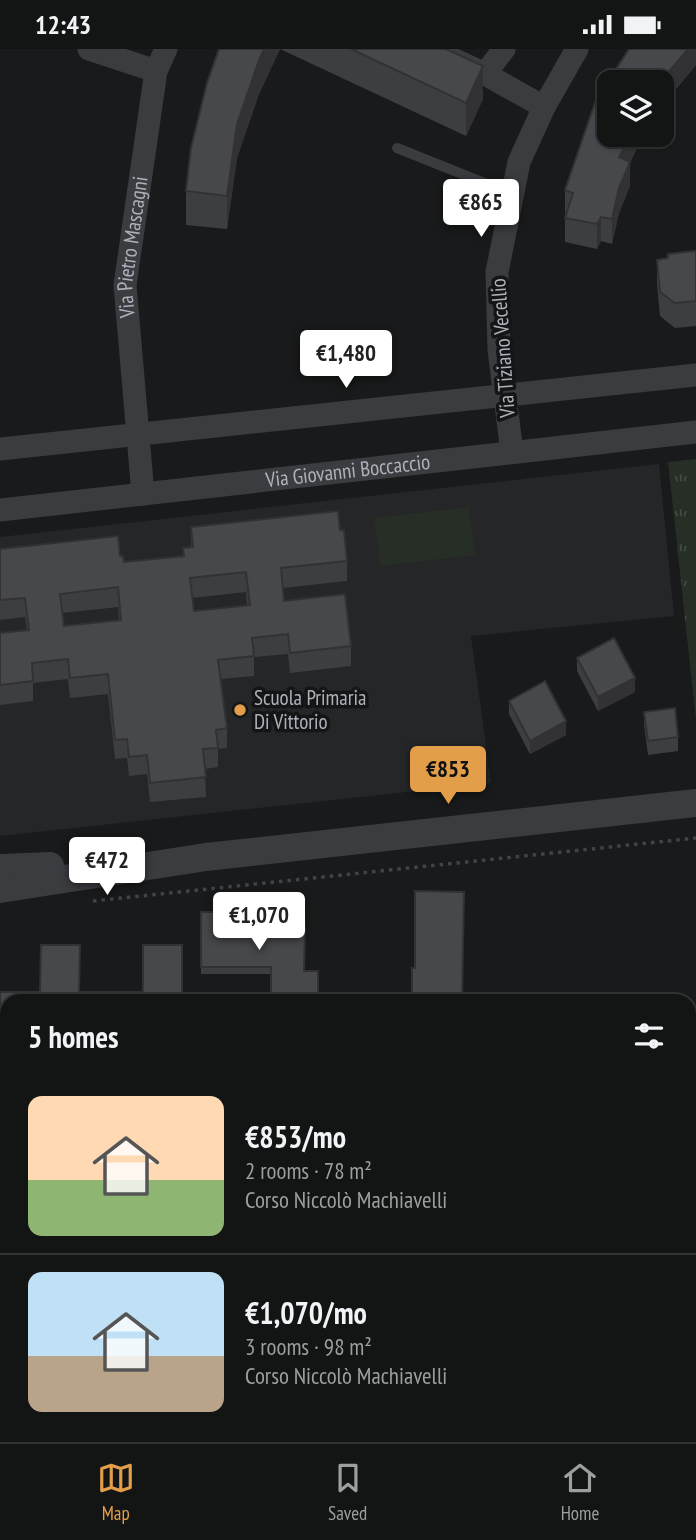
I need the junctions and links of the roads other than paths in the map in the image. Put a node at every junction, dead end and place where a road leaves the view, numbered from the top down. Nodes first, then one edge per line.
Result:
1 (89, 49) edge
2 (166, 49) edge
3 (431, 49) edge
4 (504, 49) edge
5 (577, 49) edge
6 (156, 71) junction
7 (485, 74) junction
8 (544, 107) junction
9 (397, 148) dead end
10 (512, 194) junction
11 (696, 375) edge
12 (505, 395) junction
13 (696, 432) edge
14 (137, 434) junction
15 (0, 449) edge
16 (512, 452) junction
17 (142, 494) junction
18 (0, 510) edge
19 (696, 803) edge
20 (206, 857) junction
21 (0, 869) edge
22 (0, 890) edge

1 - 6 street
2 - 6 street, Via Pietro Mascagni
3 - 7 street
4 - 7 street
5 - 8 street, Via Tiziano Vecellio
6 - 14 street, Via Pietro Mascagni
7 - 8 street
8 - 10 street, Via Tiziano Vecellio
9 - 10 lane
10 - 12 street, Via Tiziano Vecellio
11 - 12 street
12 - 14 street
12 - 16 street, Via Tiziano Vecellio
13 - 16 street, Via Giovanni Boccaccio
14 - 15 street
14 - 17 street, Via Pietro Mascagni
16 - 17 street, Via Giovanni Boccaccio
17 - 18 street, Via Giovanni Boccaccio
19 - 20 street
20 - 21 street
20 - 22 street

